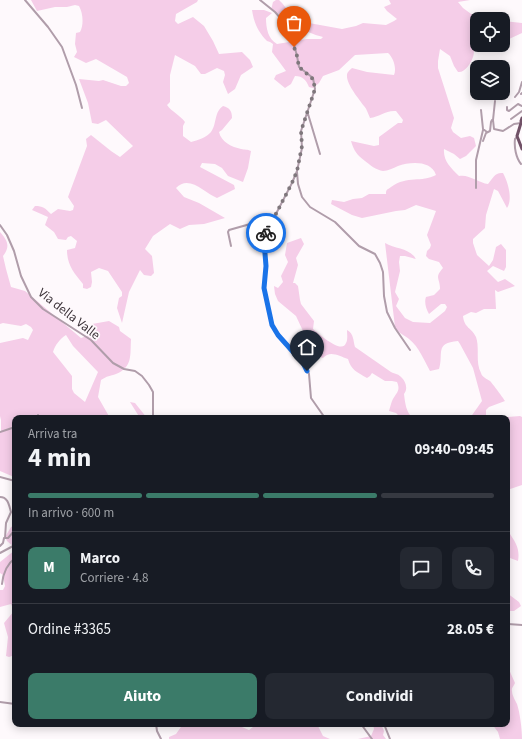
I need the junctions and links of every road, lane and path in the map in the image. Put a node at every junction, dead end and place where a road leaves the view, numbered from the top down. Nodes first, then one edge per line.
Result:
1 (25, 0) edge
2 (260, 0) edge
3 (522, 82) edge
4 (516, 98) dead end
5 (495, 101) dead end
6 (507, 106) dead end
7 (522, 106) edge
8 (82, 108) dead end
9 (481, 110) dead end
10 (522, 111) edge
11 (308, 113) junction
12 (511, 119) dead end
13 (493, 120) junction
14 (522, 122) edge
15 (484, 130) junction
16 (487, 132) junction
17 (517, 137) junction
18 (483, 141) dead end
19 (522, 149) edge
20 (320, 154) dead end
21 (521, 164) dead end
22 (297, 171) junction
23 (476, 188) dead end
24 (275, 217) junction
25 (0, 225) edge
26 (231, 246) dead end
27 (410, 350) dead end
28 (153, 415) edge
29 (323, 415) edge
30 (12, 428) edge
31 (0, 432) edge
32 (0, 477) edge
33 (12, 479) edge
34 (0, 497) edge
35 (12, 533) edge
36 (4, 535) junction
37 (0, 546) edge
38 (12, 547) edge
39 (0, 553) edge
40 (12, 561) edge
41 (2, 584) dead end
42 (510, 624) edge
43 (522, 625) edge
44 (0, 702) edge
45 (12, 704) edge
46 (156, 727) edge
47 (363, 727) edge
48 (385, 727) edge
49 (162, 739) edge
50 (372, 739) edge
51 (390, 739) edge

1 - 8 street
2 - 11 street
3 - 4 street
5 - 13 street
6 - 7 street
9 - 15 street
10 - 12 street
11 - 20 street
11 - 22 street
13 - 14 street
13 - 16 street
14 - 17 main road
15 - 16 street
15 - 23 street
16 - 18 street
17 - 19 main road
17 - 21 street
22 - 24 street
22 - 27 street
24 - 26 street
24 - 29 street
25 - 28 street, Via della Valle
30 - 31 street
32 - 33 street
34 - 36 street
35 - 36 street
36 - 37 street
38 - 39 street
40 - 41 street
42 - 43 street
44 - 45 street
46 - 49 street
47 - 50 street
48 - 51 street

